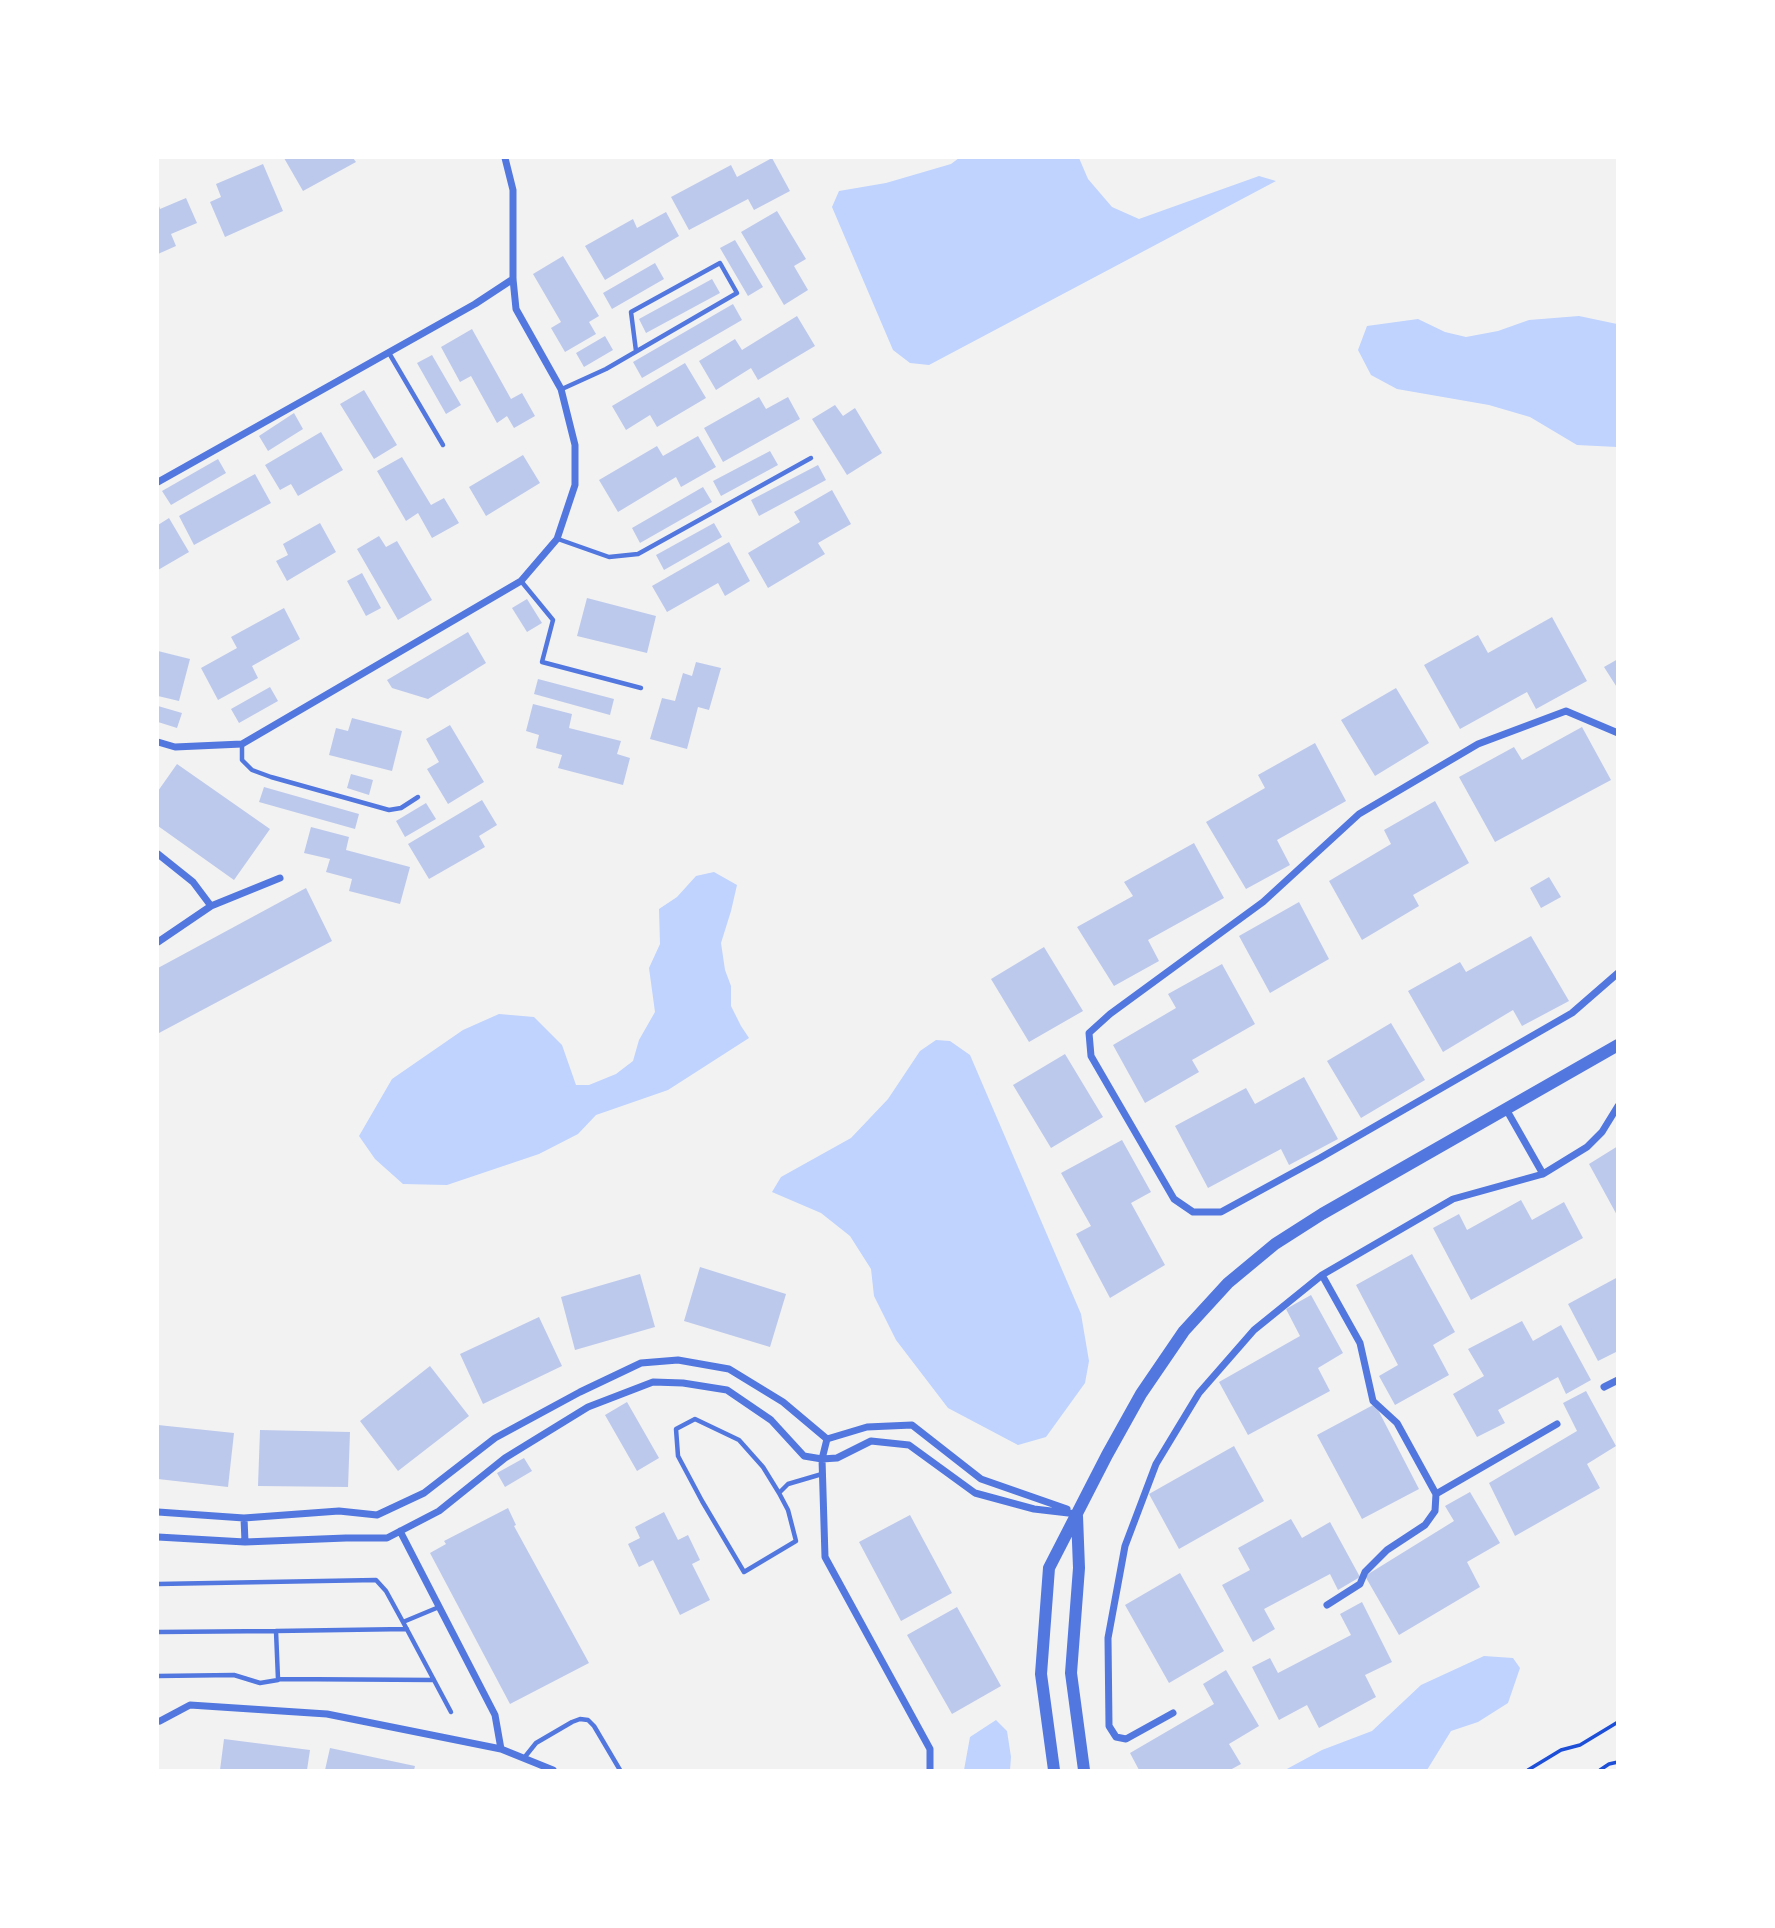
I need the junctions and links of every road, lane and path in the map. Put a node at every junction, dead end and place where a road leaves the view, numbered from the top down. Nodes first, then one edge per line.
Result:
1 (505, 158) edge
2 (513, 279) junction
3 (636, 351) junction
4 (389, 352) junction
5 (561, 389) junction
6 (443, 445) dead end
7 (811, 458) dead end
8 (158, 482) edge
9 (557, 539) junction
10 (521, 582) junction
11 (641, 688) dead end
12 (1618, 733) edge
13 (158, 743) edge
14 (242, 744) junction
15 (418, 797) dead end
16 (158, 854) edge
17 (280, 878) dead end
18 (211, 906) junction
19 (158, 942) edge
20 (1618, 973) edge
21 (1618, 1045) edge
22 (1618, 1106) edge
23 (1506, 1109) junction
24 (1543, 1174) junction
25 (1322, 1275) junction
26 (1618, 1380) edge
27 (1604, 1387) dead end
28 (1557, 1424) dead end
29 (827, 1439) junction
30 (822, 1459) junction
31 (822, 1474) junction
32 (779, 1493) junction
33 (1436, 1494) junction
34 (158, 1512) edge
35 (1077, 1514) junction
36 (244, 1518) junction
37 (400, 1531) junction
38 (158, 1537) edge
39 (245, 1542) junction
40 (158, 1584) edge
41 (1327, 1605) dead end
42 (440, 1607) junction
43 (403, 1622) junction
44 (407, 1629) junction
45 (276, 1631) junction
46 (158, 1632) edge
47 (158, 1676) edge
48 (278, 1679) junction
49 (434, 1680) junction
50 (451, 1712) dead end
51 (1173, 1713) dead end
52 (160, 1721) dead end
53 (1618, 1722) edge
54 (501, 1749) junction
55 (523, 1758) junction
56 (1618, 1762) edge
57 (553, 1770) edge
58 (620, 1770) edge
59 (930, 1770) edge
60 (1054, 1770) edge
61 (1084, 1770) edge
62 (1528, 1770) edge
63 (1601, 1770) edge

1 - 2 street
2 - 4 street
2 - 5 street
3 - 3 lane
3 - 5 lane
4 - 6 lane
4 - 8 street
5 - 9 street
7 - 9 lane
9 - 10 street
10 - 11 lane
10 - 14 street
12 - 20 street
13 - 14 street
14 - 15 lane
16 - 18 street
17 - 18 street
18 - 19 street
21 - 23 street
22 - 24 street
23 - 24 street
23 - 35 street
24 - 25 street
25 - 33 street
25 - 51 street
26 - 27 street
28 - 33 street
29 - 30 street
29 - 35 street
29 - 36 street
30 - 31 street
30 - 35 street
30 - 37 street
31 - 32 lane
31 - 59 street
32 - 32 lane
33 - 41 street
34 - 36 street
35 - 60 street
35 - 61 street
36 - 39 street
37 - 39 street
37 - 42 street
38 - 39 street
40 - 43 lane
42 - 43 lane
42 - 54 street
43 - 44 lane
44 - 45 lane
44 - 49 lane
45 - 46 lane
45 - 48 lane
47 - 48 lane
48 - 49 lane
49 - 50 lane
52 - 54 street
53 - 62 path
54 - 55 street
55 - 57 street
55 - 58 lane
56 - 63 path

